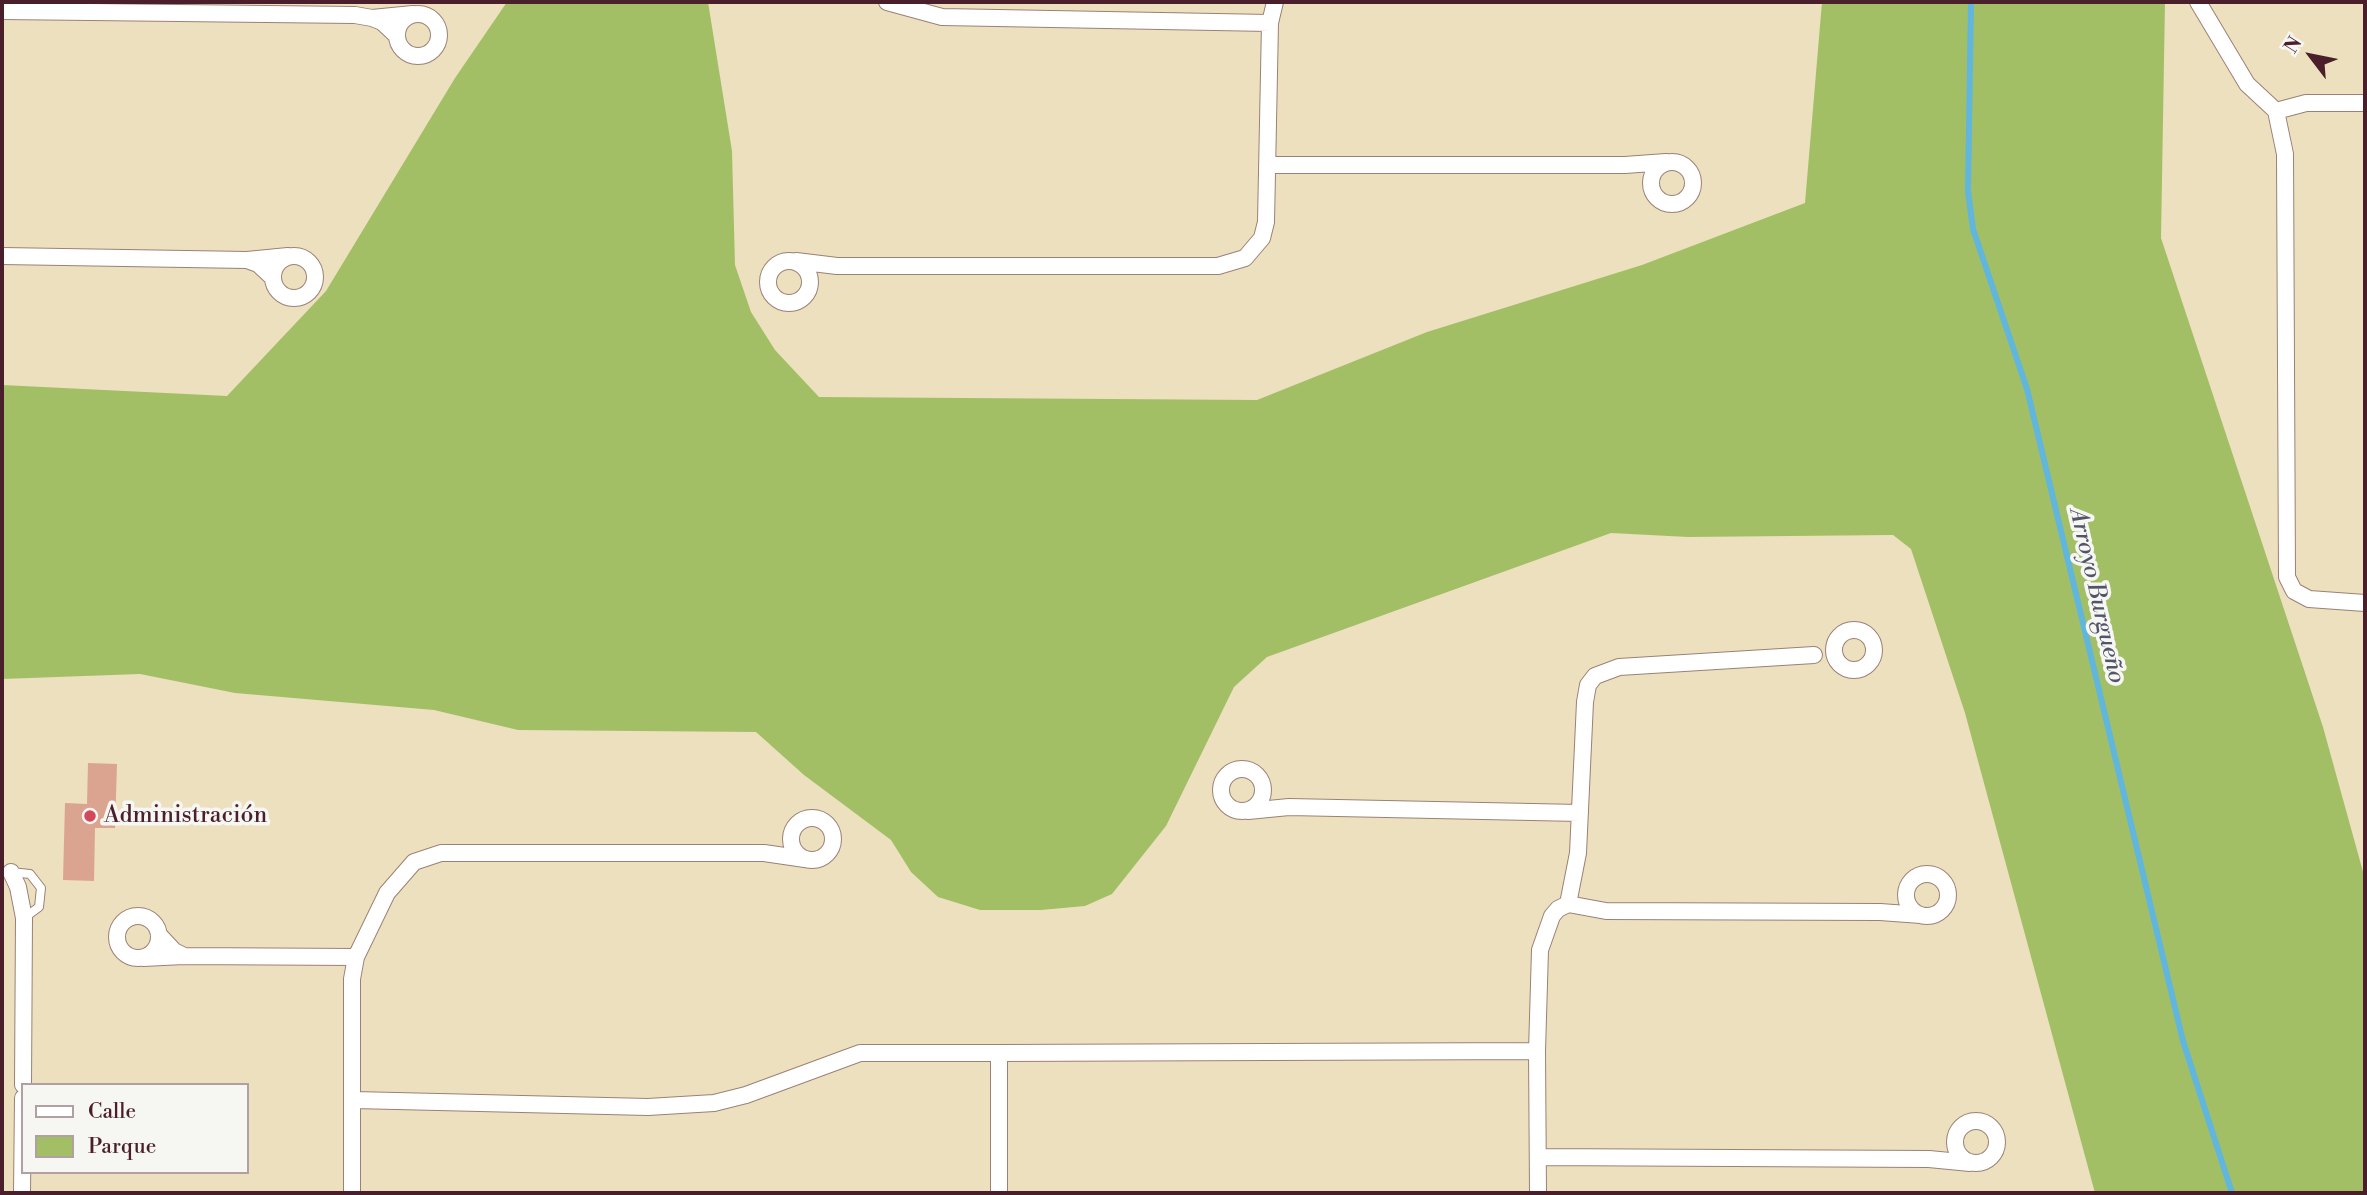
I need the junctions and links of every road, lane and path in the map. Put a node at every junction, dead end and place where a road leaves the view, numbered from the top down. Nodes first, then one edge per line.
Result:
1 (887, 2) edge
2 (1275, 2) edge
3 (2198, 2) edge
4 (2, 11) edge
5 (413, 14) junction
6 (372, 18) junction
7 (1270, 23) junction
8 (397, 36) junction
9 (2365, 103) edge
10 (2276, 111) junction
11 (1666, 162) junction
12 (1267, 165) junction
13 (1625, 165) junction
14 (1650, 184) junction
15 (2, 256) edge
16 (288, 256) junction
17 (247, 260) junction
18 (796, 261) junction
19 (836, 266) junction
20 (272, 278) junction
21 (811, 283) junction
22 (2365, 603) edge
23 (1836, 640) junction
24 (1814, 655) junction
25 (1840, 664) junction
26 (1264, 789) junction
27 (1289, 807) junction
28 (1248, 811) junction
29 (1580, 813) junction
30 (790, 836) junction
31 (764, 853) junction
32 (805, 859) junction
33 (11, 872) dead end
34 (1906, 894) junction
35 (1568, 904) junction
36 (1880, 912) junction
37 (1922, 915) junction
38 (160, 936) junction
39 (184, 956) junction
40 (356, 957) junction
41 (143, 958) junction
42 (1537, 1051) junction
43 (999, 1053) junction
44 (23, 1083) edge
45 (354, 1100) junction
46 (1954, 1141) junction
47 (1538, 1157) junction
48 (1929, 1159) junction
49 (1970, 1163) junction
50 (22, 1174) edge
51 (22, 1193) edge
52 (352, 1193) edge
53 (999, 1193) edge
54 (1538, 1193) edge

1 - 7 street
2 - 7 street
3 - 10 street
4 - 6 street
5 - 6 street
5 - 8 street
5 - 8 street
6 - 8 street
7 - 12 street
9 - 10 street
10 - 22 street
11 - 13 street
11 - 14 street
11 - 14 street
12 - 13 street
12 - 19 street
13 - 14 street
15 - 17 street
16 - 17 street
16 - 20 street
16 - 20 street
17 - 20 street
18 - 19 street
18 - 21 street
18 - 21 street
19 - 21 street
23 - 24 street
23 - 25 street
23 - 25 street
24 - 25 street
24 - 29 street
26 - 27 street
26 - 28 street
26 - 28 street
27 - 28 street
27 - 29 street
29 - 35 street
30 - 31 street
30 - 32 street
30 - 32 street
31 - 32 street
31 - 40 street
33 - 44 street
34 - 36 street
34 - 37 street
34 - 37 street
35 - 36 street
35 - 42 street
36 - 37 street
38 - 39 street
38 - 41 street
38 - 41 street
39 - 40 street
39 - 41 street
40 - 45 street
42 - 43 street
42 - 47 street
43 - 45 street
43 - 53 street
45 - 52 street
46 - 48 street
46 - 49 street
46 - 49 street
47 - 48 street
47 - 54 street
48 - 49 street
50 - 51 street

